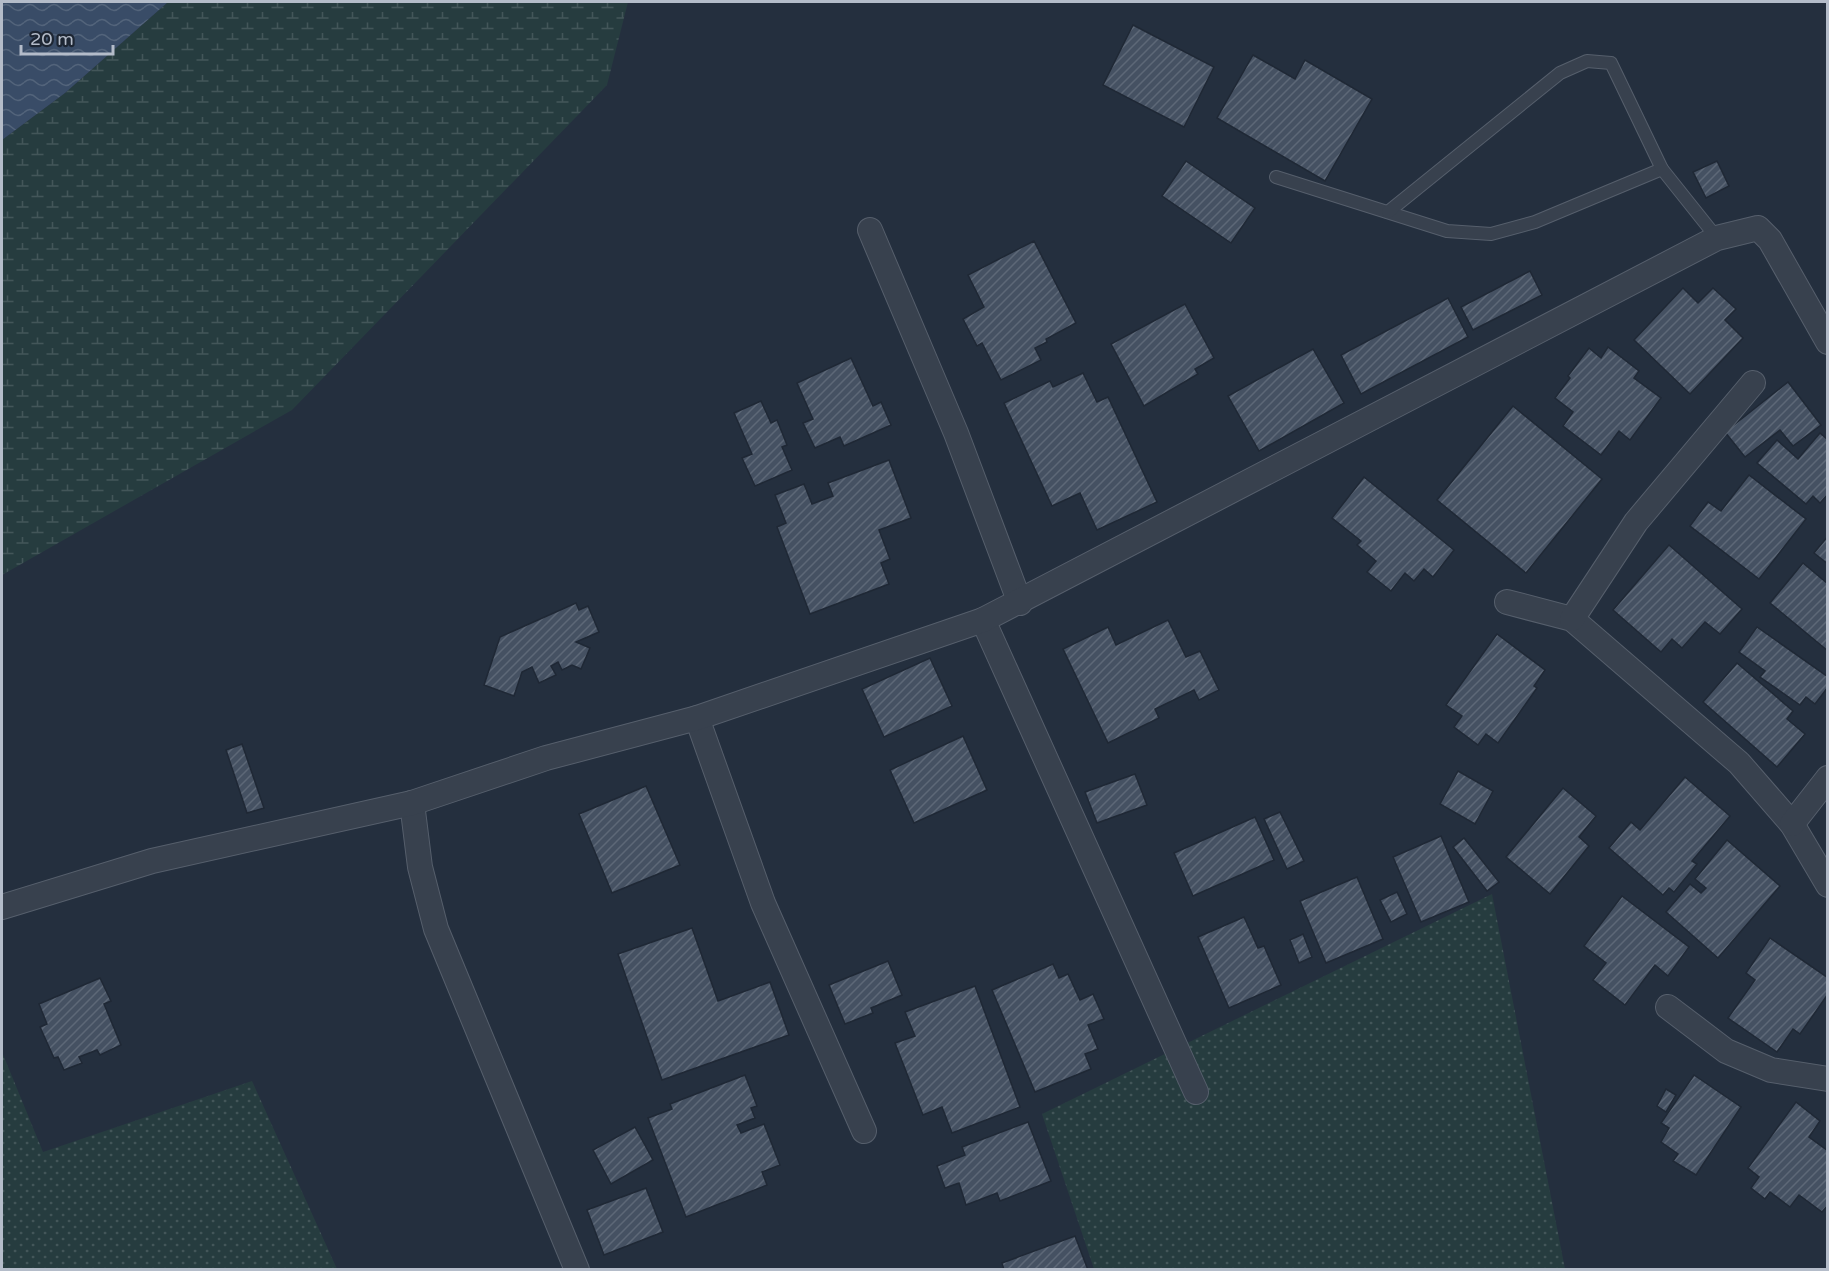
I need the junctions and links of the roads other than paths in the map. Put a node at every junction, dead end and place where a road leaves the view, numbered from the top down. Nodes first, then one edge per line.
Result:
1 (1662, 169) junction
2 (1276, 177) dead end
3 (1388, 212) junction
4 (870, 230) dead end
5 (1717, 238) junction
6 (1827, 342) edge
7 (1753, 383) dead end
8 (1507, 602) dead end
9 (1020, 603) junction
10 (1572, 619) junction
11 (983, 621) junction
12 (697, 718) junction
13 (1827, 778) edge
14 (412, 803) junction
15 (1792, 824) junction
16 (1827, 885) edge
17 (2, 907) edge
18 (1668, 1006) dead end
19 (1827, 1079) edge
20 (1196, 1092) dead end
21 (864, 1131) dead end
22 (577, 1269) edge

1 - 3 lane
1 - 3 lane
1 - 5 lane
2 - 3 lane
4 - 9 street
5 - 6 street
5 - 9 street
7 - 10 street
8 - 10 street
9 - 11 street
10 - 15 street
11 - 12 street
11 - 20 street
12 - 14 street
12 - 21 street
13 - 15 street
14 - 17 street
14 - 22 street
15 - 16 street
18 - 19 street

